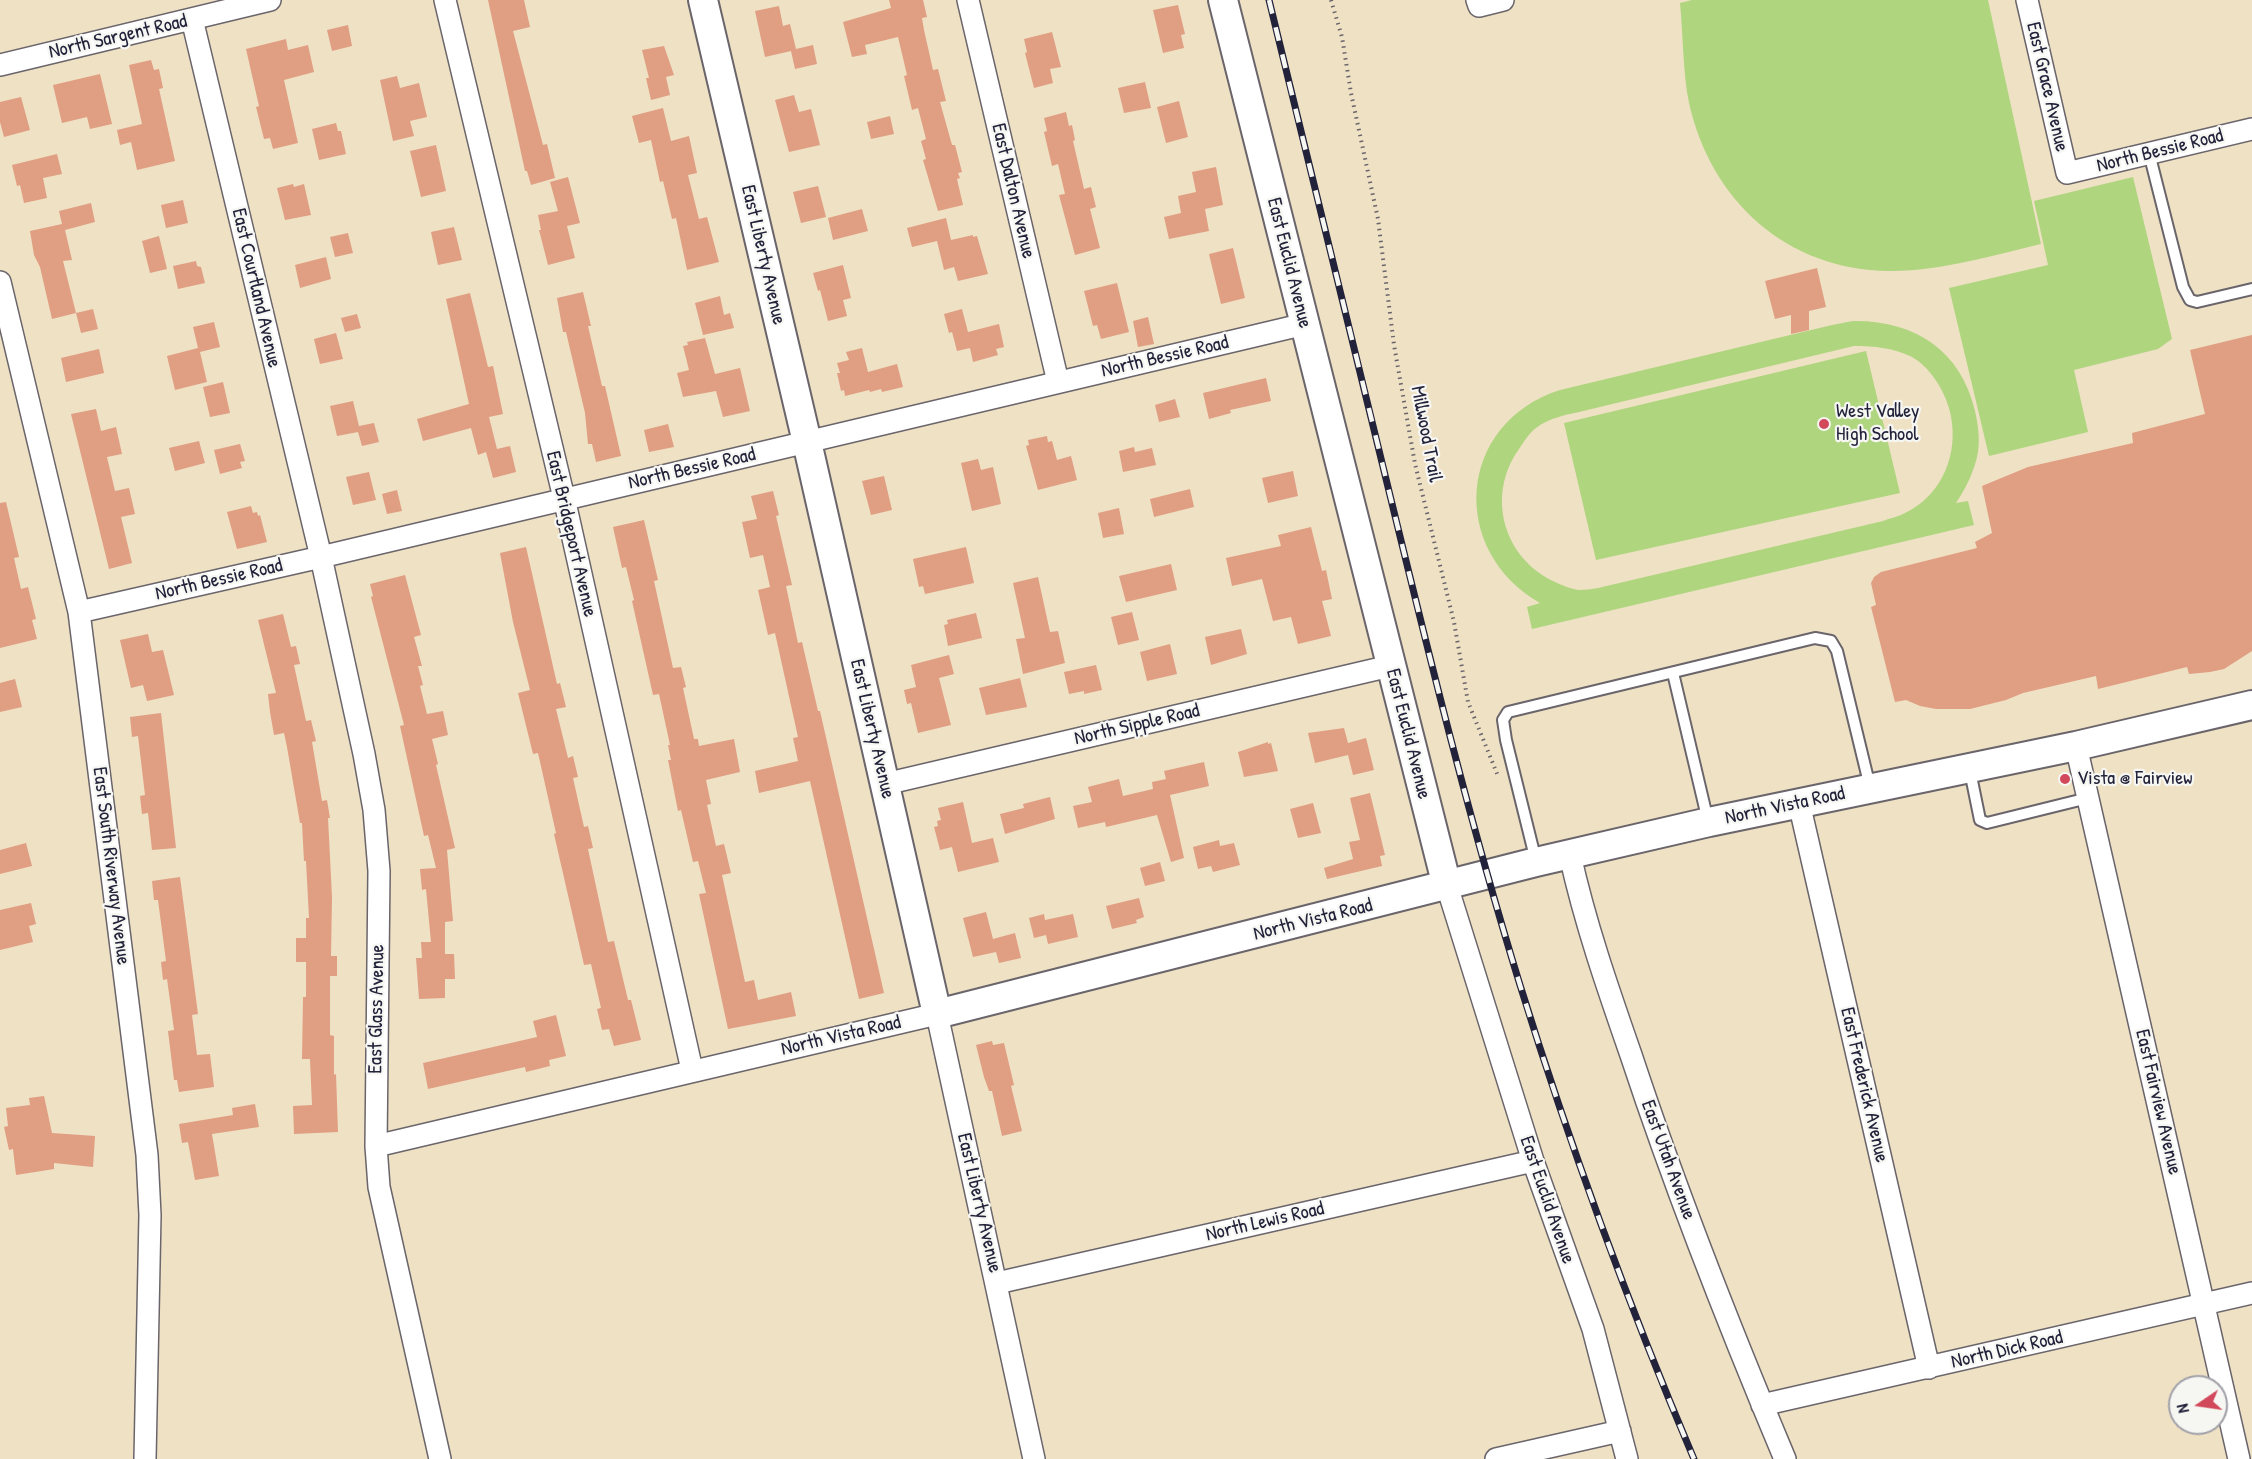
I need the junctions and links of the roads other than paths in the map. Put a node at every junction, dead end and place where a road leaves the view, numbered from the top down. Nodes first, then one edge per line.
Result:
1 (270, 0) edge
2 (445, 0) edge
3 (703, 0) edge
4 (968, 0) edge
5 (1222, 0) edge
6 (1503, 0) edge
7 (2027, 0) edge
8 (1478, 3) edge
9 (192, 19) junction
10 (0, 64) edge
11 (2252, 129) edge
12 (2149, 153) junction
13 (2067, 173) joint
14 (0, 282) edge
15 (2252, 289) edge
16 (1305, 324) junction
17 (1058, 382) junction
18 (807, 442) junction
19 (564, 498) junction
20 (321, 557) junction
21 (80, 612) junction
22 (1390, 666) junction
23 (1673, 672) junction
24 (2252, 705) edge
25 (2076, 746) junction
26 (1969, 768) junction
27 (885, 784) junction
28 (1870, 788) junction
29 (2088, 798) junction
30 (1799, 803) junction
31 (1709, 822) junction
32 (1570, 855) junction
33 (1536, 862) junction
34 (1447, 886) junction
35 (937, 1014) junction
36 (692, 1070) junction
37 (376, 1146) junction
38 (1533, 1161) junction
39 (997, 1283) junction
40 (2252, 1293) edge
41 (2205, 1305) junction
42 (1929, 1368) junction
43 (1762, 1405) junction
44 (1620, 1431) junction
45 (145, 1459) edge
46 (440, 1459) edge
47 (1034, 1459) edge
48 (1496, 1459) edge
49 (1627, 1459) edge
50 (1785, 1459) edge
51 (2239, 1459) edge

1 - 9 street, North Sargent Road
2 - 19 street, East Bridgeport Avenue
3 - 18 street, East Liberty Avenue
4 - 17 street, East Dalton Avenue
5 - 16 street, East Euclid Avenue
6 - 8 street
7 - 13 street, East Grace Avenue
9 - 10 street, North Sargent Road
9 - 20 street, East Courtland Avenue
11 - 12 street, North Bessie Road
12 - 13 street, North Bessie Road
12 - 15 lane
14 - 21 street, East South Riverway Avenue
16 - 17 street, North Bessie Road
16 - 22 street, East Euclid Avenue
17 - 18 street, North Bessie Road
18 - 19 street, North Bessie Road
18 - 27 street, East Liberty Avenue
19 - 20 street, North Bessie Road
19 - 36 street, East Bridgeport Avenue
20 - 21 street, North Bessie Road
20 - 37 street, East Glass Avenue
21 - 45 street, East South Riverway Avenue
22 - 27 street, North Sipple Road
22 - 34 street, East Euclid Avenue
23 - 28 lane
23 - 31 lane
23 - 33 lane
24 - 25 street, North Vista Road
25 - 26 street, North Vista Road
25 - 29 street, East Fairview Avenue
26 - 28 street, North Vista Road
26 - 29 lane
27 - 35 street, East Liberty Avenue
28 - 30 street, North Vista Road
29 - 41 street, East Fairview Avenue
30 - 31 street, North Vista Road
30 - 42 street, East Frederick Avenue
31 - 32 street, North Vista Road
32 - 33 street, North Vista Road
32 - 43 street, East Utah Avenue
33 - 34 street, North Vista Road
34 - 35 street, North Vista Road
34 - 38 street, East Euclid Avenue
35 - 36 street, North Vista Road
35 - 39 street, East Liberty Avenue
36 - 37 street, North Vista Road
37 - 46 street, East Glass Avenue
38 - 39 street, North Lewis Road
38 - 44 street, East Euclid Avenue
39 - 47 street, East Liberty Avenue
40 - 41 street, North Dick Road
41 - 42 street, North Dick Road
41 - 51 street, East Fairview Avenue
42 - 43 street, North Dick Road
43 - 50 street, East Utah Avenue
44 - 48 street
44 - 49 street, East Euclid Avenue

